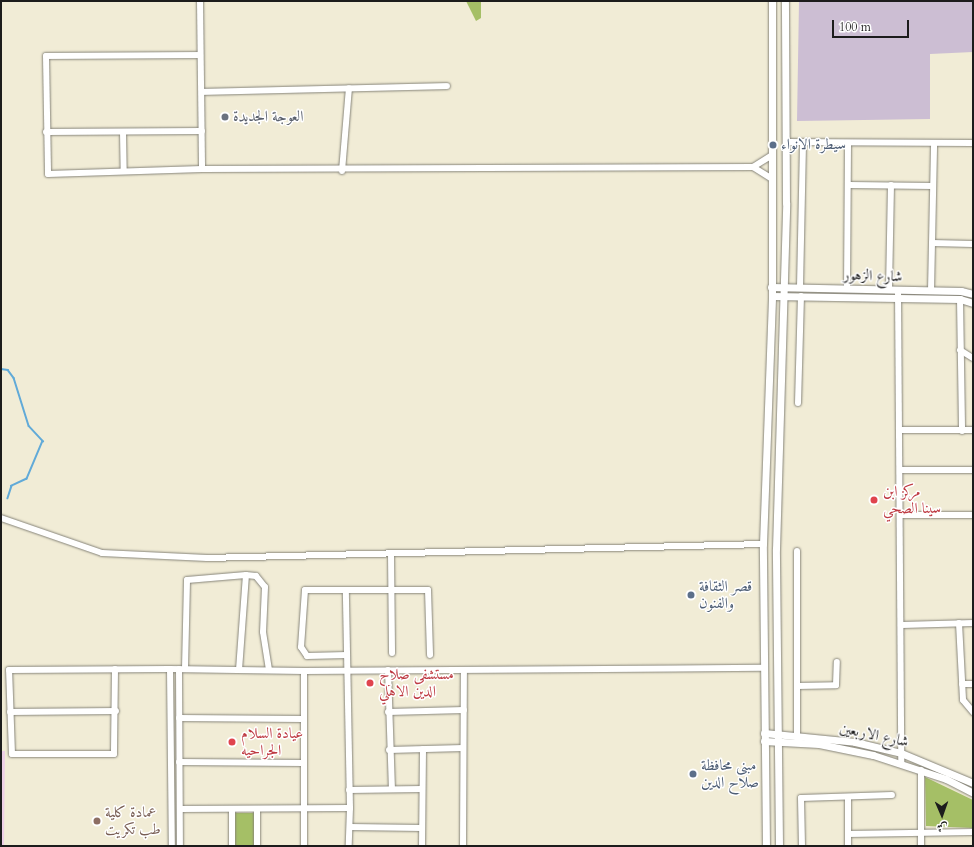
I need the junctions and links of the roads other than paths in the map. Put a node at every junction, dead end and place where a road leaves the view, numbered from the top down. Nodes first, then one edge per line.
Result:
1 (200, 1) edge
2 (772, 1) edge
3 (785, 1) edge
4 (200, 55) junction
5 (786, 80) junction
6 (772, 82) junction
7 (447, 86) dead end
8 (349, 88) junction
9 (202, 92) junction
10 (46, 132) junction
11 (122, 132) junction
12 (202, 132) junction
13 (786, 142) junction
14 (803, 142) junction
15 (848, 143) junction
16 (934, 143) junction
17 (973, 143) edge
18 (772, 155) junction
19 (754, 167) junction
20 (202, 169) junction
21 (124, 171) junction
22 (342, 171) junction
23 (772, 179) junction
24 (849, 185) junction
25 (891, 185) junction
26 (933, 186) junction
27 (932, 243) junction
28 (973, 244) edge
29 (784, 286) junction
30 (771, 287) junction
31 (800, 287) junction
32 (847, 288) junction
33 (889, 289) junction
34 (931, 291) junction
35 (899, 294) junction
36 (973, 294) edge
37 (772, 296) junction
38 (784, 296) junction
39 (801, 296) junction
40 (960, 299) junction
41 (973, 303) edge
42 (960, 350) junction
43 (973, 358) edge
44 (798, 403) dead end
45 (902, 430) junction
46 (973, 430) edge
47 (962, 431) junction
48 (902, 470) junction
49 (973, 470) edge
50 (902, 515) junction
51 (973, 515) edge
52 (1, 518) edge
53 (763, 544) junction
54 (797, 551) dead end
55 (390, 554) junction
56 (246, 575) junction
57 (390, 589) junction
58 (346, 590) junction
59 (959, 623) junction
60 (973, 623) edge
61 (902, 625) junction
62 (392, 653) dead end
63 (347, 655) junction
64 (430, 655) dead end
65 (837, 662) dead end
66 (764, 668) junction
67 (170, 669) junction
68 (182, 669) junction
69 (116, 670) junction
70 (239, 670) junction
71 (269, 670) junction
72 (349, 670) junction
73 (388, 670) junction
74 (464, 670) junction
75 (304, 671) junction
76 (962, 684) junction
77 (973, 684) edge
78 (797, 686) junction
79 (464, 710) junction
80 (116, 711) junction
81 (10, 712) junction
82 (388, 712) junction
83 (973, 712) edge
84 (179, 718) junction
85 (303, 719) junction
86 (778, 732) junction
87 (797, 734) junction
88 (764, 737) junction
89 (778, 740) junction
90 (463, 748) junction
91 (422, 749) junction
92 (389, 750) junction
93 (901, 753) junction
94 (179, 762) junction
95 (303, 762) junction
96 (901, 763) junction
97 (921, 770) junction
98 (973, 783) edge
99 (422, 789) junction
100 (349, 790) junction
101 (392, 790) junction
102 (973, 793) edge
103 (892, 795) dead end
104 (848, 797) junction
105 (350, 808) junction
106 (180, 809) junction
107 (232, 809) junction
108 (303, 809) junction
109 (257, 810) junction
110 (350, 827) junction
111 (422, 828) junction
112 (973, 832) edge
113 (921, 833) junction
114 (848, 834) junction
115 (172, 846) edge
116 (180, 846) edge
117 (232, 846) edge
118 (258, 846) edge
119 (304, 846) edge
120 (349, 846) edge
121 (422, 846) edge
122 (463, 846) edge
123 (766, 846) edge
124 (779, 846) edge
125 (802, 846) edge
126 (848, 846) edge
127 (921, 846) edge

1 - 4 street
2 - 6 main road
3 - 5 main road
4 - 9 street
4 - 10 street
5 - 6 main road
5 - 13 main road
6 - 18 main road
7 - 8 street
8 - 9 street
8 - 22 street
9 - 12 street
10 - 11 street
10 - 21 street
11 - 12 street
11 - 21 street
12 - 20 street
13 - 14 street
13 - 29 main road
14 - 15 street
14 - 31 street
15 - 16 street
15 - 24 street
16 - 17 street
16 - 26 street
18 - 19 street
18 - 23 main road
19 - 22 street
19 - 23 street
20 - 21 street
20 - 22 street
23 - 30 main road
24 - 25 street
24 - 32 street
25 - 26 street
25 - 33 street
26 - 27 street
27 - 28 street
27 - 34 street
29 - 30 main road, شارع الزهور
29 - 31 main road, شارع الزهور
29 - 38 main road
30 - 37 main road
31 - 32 main road, شارع الزهور
32 - 33 main road, شارع الزهور
33 - 35 main road, شارع الزهور
34 - 35 main road, شارع الزهور
34 - 36 main road, شارع الزهور
35 - 39 main road, شارع الزهور
35 - 40 main road, شارع الزهور
35 - 45 street
37 - 38 main road, شارع الزهور
37 - 53 main road
38 - 39 main road, شارع الزهور
38 - 86 main road
39 - 44 street
40 - 41 main road, شارع الزهور
40 - 42 street
42 - 43 street
42 - 47 street
45 - 47 street
45 - 48 street
46 - 47 street
48 - 49 street
48 - 50 street
50 - 51 street
50 - 61 street
52 - 55 street
53 - 55 street
53 - 66 main road
54 - 78 street
55 - 57 street
56 - 68 street
56 - 70 street
56 - 71 street
57 - 58 street
57 - 62 street
57 - 64 street
58 - 63 street
58 - 63 street
59 - 60 street
59 - 61 street
59 - 76 street
61 - 93 street
63 - 72 street
65 - 78 street
66 - 74 street
66 - 88 main road
67 - 68 street
67 - 69 street
67 - 115 street
68 - 70 street
68 - 84 street
69 - 80 street
69 - 81 street
70 - 71 street
71 - 75 street
72 - 73 street
72 - 75 street
72 - 100 street
73 - 74 street
73 - 82 street
74 - 79 street
75 - 85 street
76 - 77 street
76 - 83 street
78 - 87 street
79 - 82 street
79 - 90 street
80 - 81 street
80 - 81 street
82 - 92 street
84 - 85 street
84 - 94 street
85 - 95 street
86 - 87 main road, شارع الاربعين
86 - 88 main road, شارع الاربعين
86 - 89 main road
87 - 93 main road, شارع الاربعين
88 - 89 main road
88 - 123 main road
89 - 96 main road
89 - 124 main road
90 - 91 street
90 - 122 street
91 - 92 street
91 - 99 street
92 - 101 street
93 - 96 street
93 - 98 main road, شارع الاربعين
94 - 95 street
94 - 106 street
95 - 108 street
96 - 97 main road
97 - 102 main road
97 - 113 street
99 - 101 street
99 - 111 street
100 - 101 street
100 - 105 street
103 - 104 street
104 - 114 street
104 - 125 street
105 - 108 street
105 - 110 street
106 - 107 street
106 - 116 street
107 - 109 street
107 - 117 street
108 - 109 street
108 - 119 street
109 - 118 street
110 - 111 street
110 - 120 street
111 - 121 street
112 - 113 street
113 - 114 street
113 - 127 street
114 - 126 street

